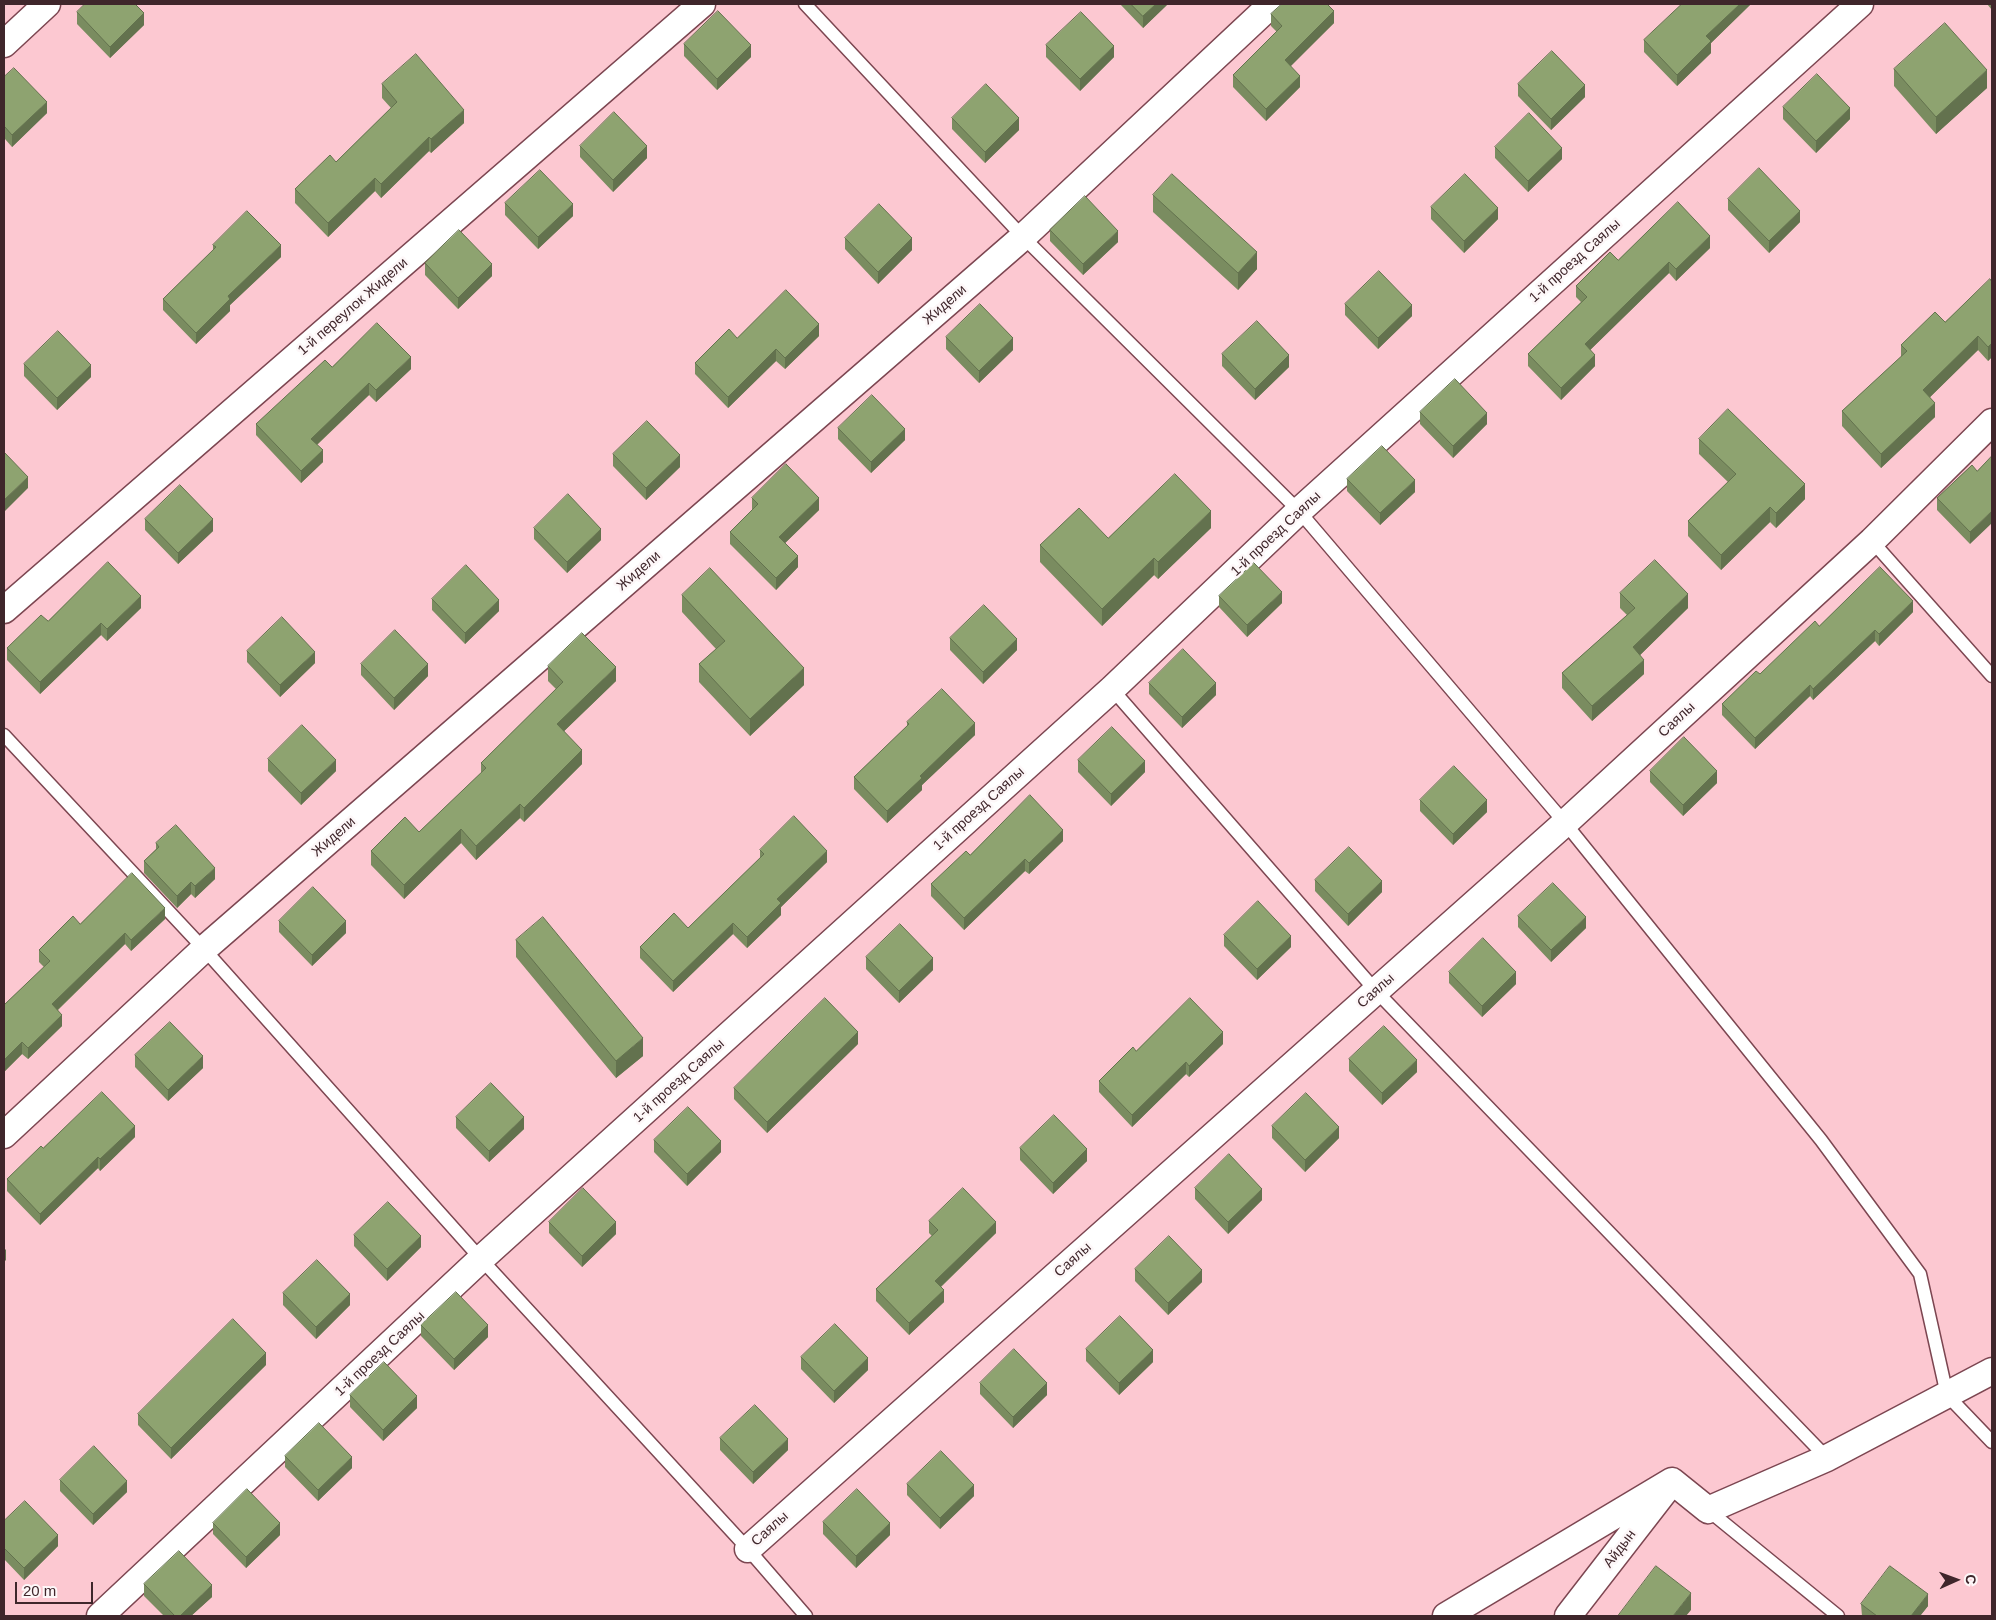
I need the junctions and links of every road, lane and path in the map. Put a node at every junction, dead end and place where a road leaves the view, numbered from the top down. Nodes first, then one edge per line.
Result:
1 (48, 4) edge
2 (702, 4) edge
3 (805, 4) edge
4 (1272, 4) edge
5 (1860, 4) edge
6 (4, 44) edge
7 (1023, 237) junction
8 (1992, 422) edge
9 (1299, 511) junction
10 (1872, 541) junction
11 (4, 610) edge
12 (1992, 676) edge
13 (1112, 689) junction
14 (4, 735) edge
15 (1565, 823) junction
16 (204, 950) junction
17 (1376, 991) junction
18 (4, 1135) edge
19 (481, 1259) junction
20 (1992, 1371) edge
21 (1947, 1395) junction
22 (1992, 1442) edge
23 (1828, 1458) junction
24 (1672, 1481) junction
25 (1708, 1510) junction
26 (748, 1549) junction
27 (100, 1616) edge
28 (806, 1616) edge
29 (1446, 1616) edge
30 (1568, 1616) edge
31 (1838, 1616) edge

1 - 6 street
2 - 11 street, 1-й переулок Жидели
3 - 7 lane
4 - 7 street, Жидели
5 - 9 street, 1-й проезд Саялы
7 - 9 lane
7 - 16 street, Жидели
8 - 10 street, Саялы
9 - 13 street, 1-й проезд Саялы
9 - 15 lane
10 - 12 lane
10 - 15 street, Саялы
13 - 17 lane
13 - 19 street, 1-й проезд Саялы
14 - 16 lane
15 - 17 street, Саялы
15 - 21 lane
16 - 18 street, Жидели
16 - 19 lane
17 - 23 lane
17 - 26 street, Саялы
19 - 26 lane
19 - 27 street, 1-й проезд Саялы
20 - 21 street
21 - 22 lane
21 - 23 street
23 - 25 street
24 - 25 street
24 - 29 street
24 - 30 street, Айдын
25 - 31 lane
26 - 28 lane

